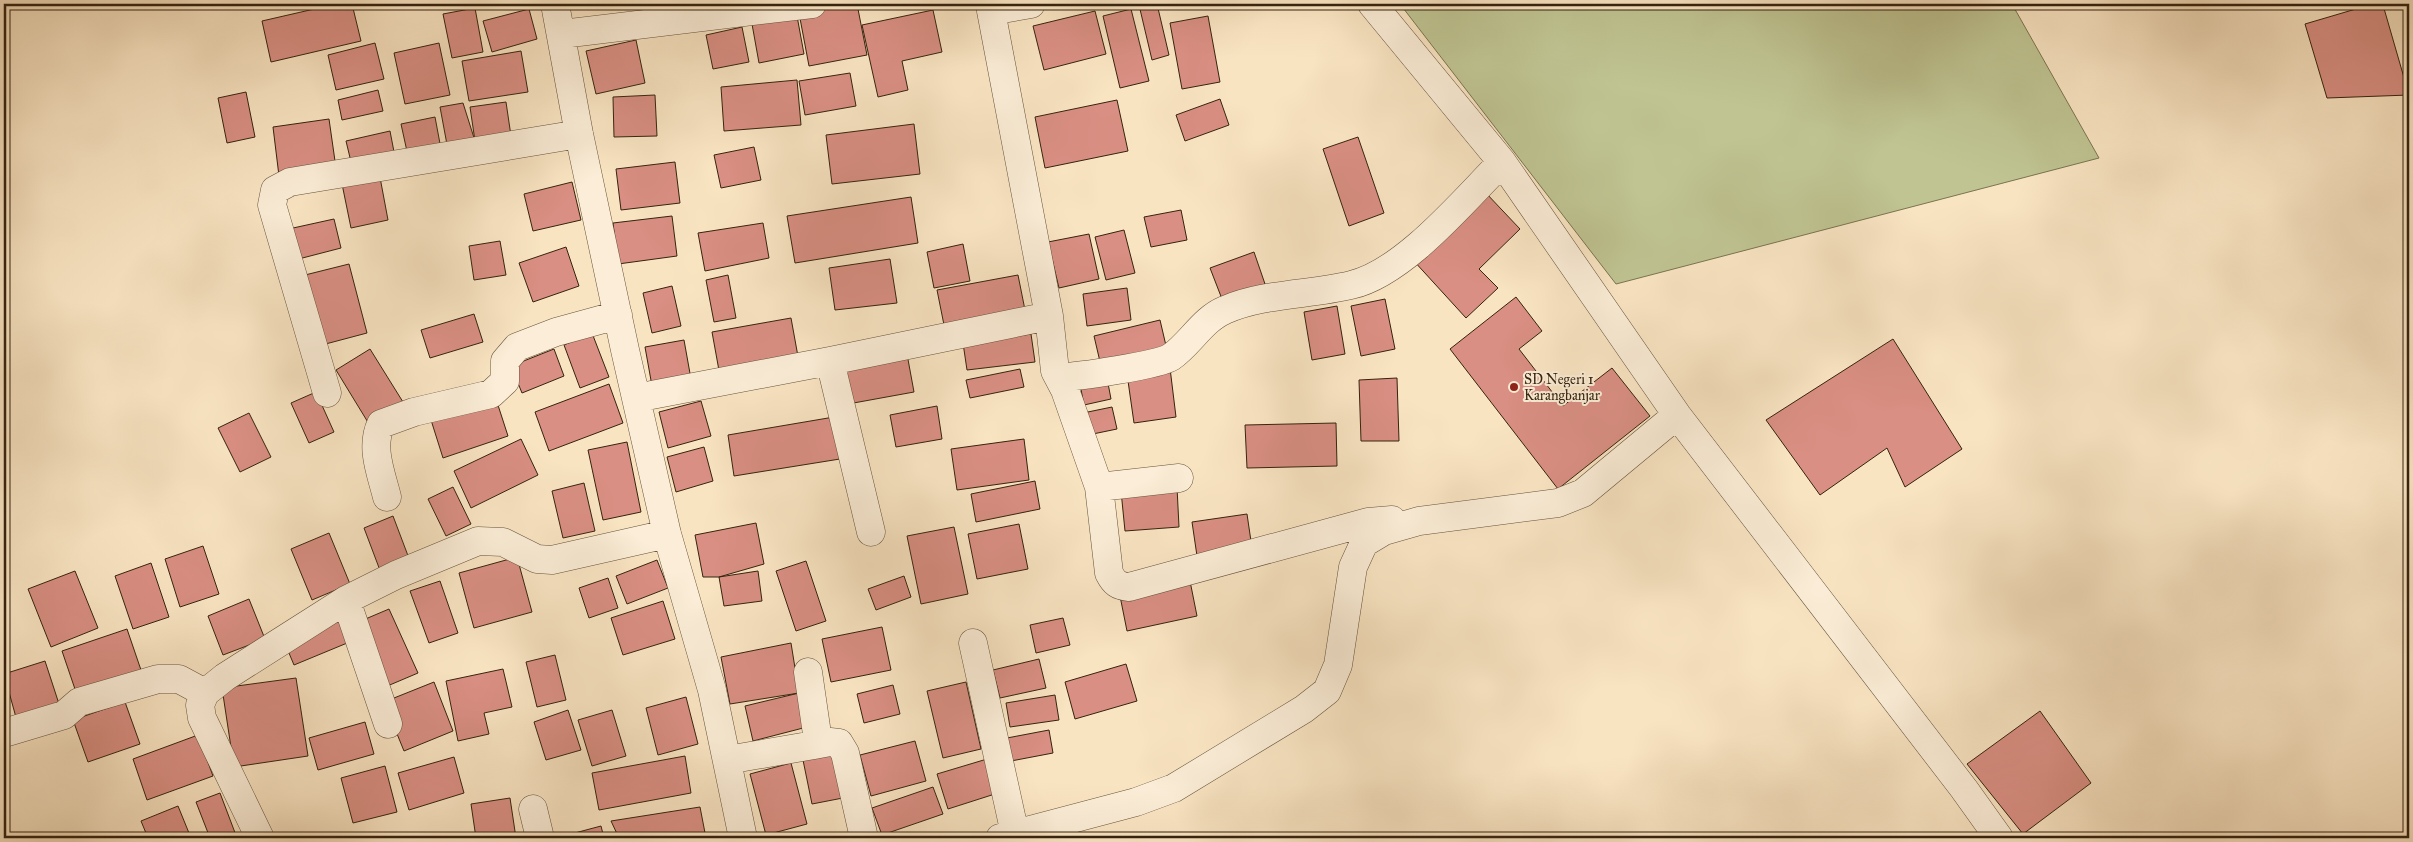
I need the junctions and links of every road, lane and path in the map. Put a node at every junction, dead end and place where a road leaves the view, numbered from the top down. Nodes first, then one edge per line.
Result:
1 (556, 4) edge
2 (812, 4) edge
3 (1031, 4) edge
4 (1372, 4) edge
5 (990, 7) edge
6 (562, 34) junction
7 (579, 134) junction
8 (1502, 162) junction
9 (618, 315) junction
10 (1049, 316) junction
11 (830, 362) junction
12 (1060, 377) junction
13 (326, 394) dead end
14 (636, 398) junction
15 (1677, 415) junction
16 (1179, 478) dead end
17 (1099, 487) junction
18 (387, 497) dead end
19 (1419, 521) junction
20 (871, 532) dead end
21 (667, 534) junction
22 (346, 600) junction
23 (973, 643) dead end
24 (808, 672) dead end
25 (205, 693) junction
26 (388, 724) dead end
27 (4, 734) edge
28 (814, 745) junction
29 (727, 760) junction
30 (533, 808) dead end
31 (1008, 836) edge
32 (260, 838) edge
33 (540, 838) edge
34 (743, 838) edge
35 (864, 838) edge
36 (1999, 838) edge

1 - 6 street
2 - 6 street
3 - 5 street
4 - 8 street
5 - 10 street
6 - 7 street
7 - 9 street
7 - 13 street
8 - 12 street
8 - 15 street
9 - 14 street
9 - 18 street
10 - 11 street
10 - 12 street
11 - 14 street
11 - 20 street
12 - 17 street
14 - 21 street
15 - 19 street
15 - 36 street
16 - 17 street
17 - 19 street
19 - 31 street
21 - 22 street
21 - 29 street
22 - 25 street
22 - 26 street
23 - 31 street
24 - 28 street
25 - 27 street
25 - 32 street
28 - 29 street
28 - 35 street
29 - 34 street
30 - 33 street

